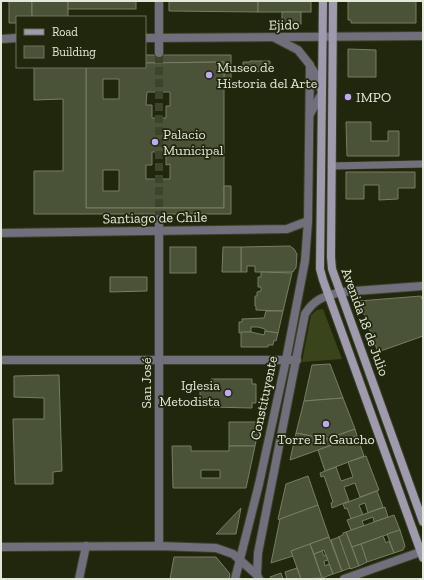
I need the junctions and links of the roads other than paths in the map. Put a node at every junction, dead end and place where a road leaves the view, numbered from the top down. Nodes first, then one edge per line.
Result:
1 (159, 1) edge
2 (323, 1) edge
3 (333, 1) edge
4 (423, 36) edge
5 (323, 37) junction
6 (334, 37) junction
7 (1, 38) edge
8 (16, 38) edge
9 (146, 38) edge
10 (159, 38) junction
11 (275, 38) junction
12 (159, 53) tunnel mouth
13 (310, 65) junction
14 (322, 93) junction
15 (309, 115) junction
16 (423, 164) edge
17 (332, 166) junction
18 (159, 219) tunnel mouth
19 (308, 221) junction
20 (159, 230) junction
21 (1, 233) edge
22 (423, 286) edge
23 (341, 292) junction
24 (329, 295) junction
25 (1, 360) edge
26 (159, 360) junction
27 (286, 360) junction
28 (297, 360) junction
29 (423, 522) edge
30 (86, 546) junction
31 (159, 546) junction
32 (1, 547) edge
33 (422, 554) edge
34 (240, 560) junction
35 (258, 577) edge
36 (79, 579) edge
37 (235, 579) edge
38 (344, 579) edge

1 - 10 street
2 - 5 main road, Avenida 18 de Julio
3 - 6 main road, Avenida 18 de Julio
4 - 6 street, Ejido
5 - 6 street, Ejido
5 - 11 street, Ejido
5 - 14 main road, Avenida 18 de Julio
6 - 17 main road, Avenida 18 de Julio
7 - 8 street
9 - 10 street, Ejido
10 - 11 street, Ejido
10 - 12 street
11 - 13 street, Avenida 18 de Julio
13 - 14 street, Avenida 18 de Julio
13 - 15 street
14 - 15 street, Avenida 18 de Julio
14 - 24 main road, Avenida 18 de Julio
15 - 19 street
16 - 17 street
17 - 23 main road, Avenida 18 de Julio
18 - 20 street, San José
19 - 20 street, Santiago de Chile
19 - 27 street, Constituyente
20 - 21 street, Santiago de Chile
20 - 26 street, San José
22 - 23 street, Constituyente
23 - 24 street, Constituyente
23 - 29 main road, Avenida 18 de Julio
24 - 28 street, Constituyente
24 - 33 main road, Avenida 18 de Julio
25 - 26 street
26 - 27 street
26 - 31 street, San José
27 - 28 street
27 - 34 street, Constituyente
28 - 35 street, Constituyente
30 - 31 street
30 - 32 street
30 - 36 street
31 - 34 street
33 - 38 street
34 - 35 street
34 - 37 street, Constituyente

